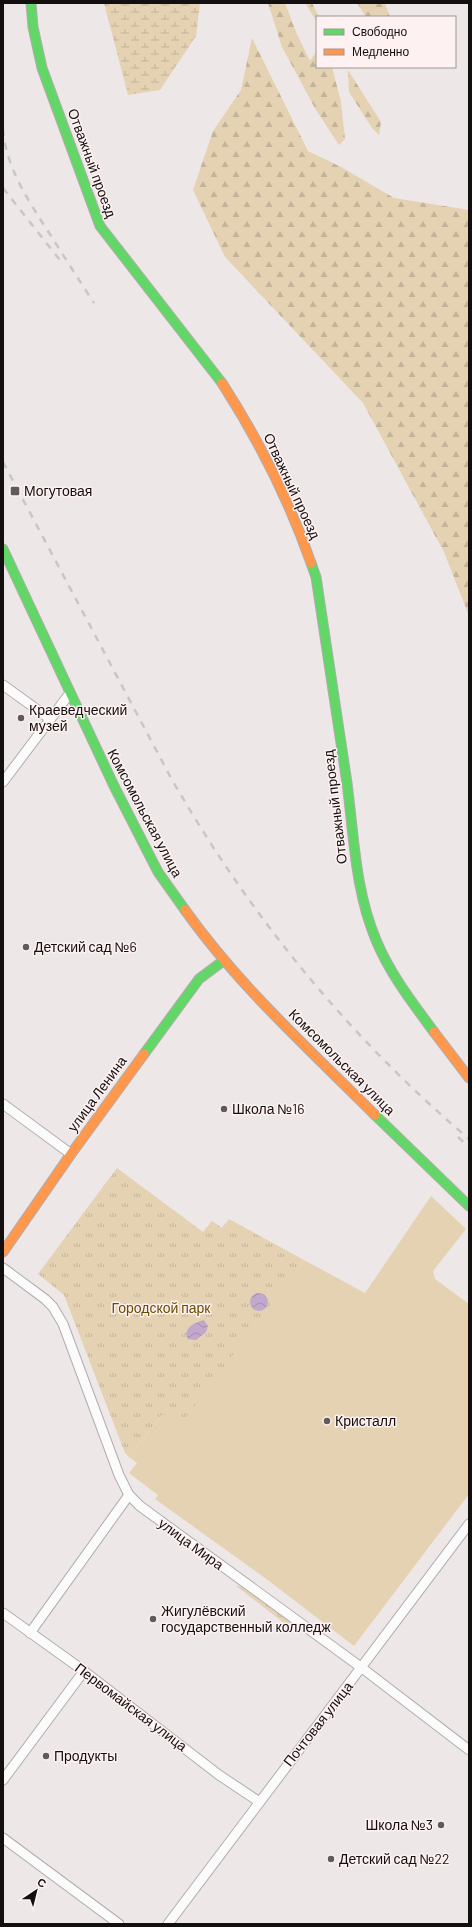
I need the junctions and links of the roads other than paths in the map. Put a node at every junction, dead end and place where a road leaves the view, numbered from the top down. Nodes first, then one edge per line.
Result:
1 (31, 3) edge
2 (3, 549) edge
3 (3, 685) edge
4 (70, 693) junction
5 (50, 719) junction
6 (3, 782) edge
7 (223, 961) junction
8 (469, 1078) edge
9 (3, 1104) edge
10 (71, 1154) junction
11 (469, 1206) edge
12 (3, 1252) edge
13 (3, 1268) edge
14 (129, 1494) junction
15 (469, 1524) edge
16 (3, 1613) edge
17 (30, 1633) junction
18 (362, 1668) junction
19 (84, 1670) junction
20 (469, 1750) edge
21 (3, 1780) edge
22 (258, 1801) junction
23 (3, 1838) edge
24 (119, 1924) edge
25 (168, 1924) edge

1 - 8 street, Отважный проезд
2 - 4 street, Комсомольская улица
3 - 5 street
4 - 5 street
4 - 7 street, Комсомольская улица
5 - 6 street
7 - 10 street, улица Ленина
7 - 11 street, Комсомольская улица
9 - 10 street
10 - 12 street, улица Ленина
13 - 14 street, улица Мира
14 - 17 street
14 - 18 street, улица Мира
15 - 18 street, Почтовая улица
16 - 17 street, Первомайская улица
17 - 19 street, Первомайская улица
18 - 20 street, улица Мира
18 - 22 street, Почтовая улица
19 - 21 street
19 - 22 street, Первомайская улица
22 - 25 street, Почтовая улица
23 - 24 street

